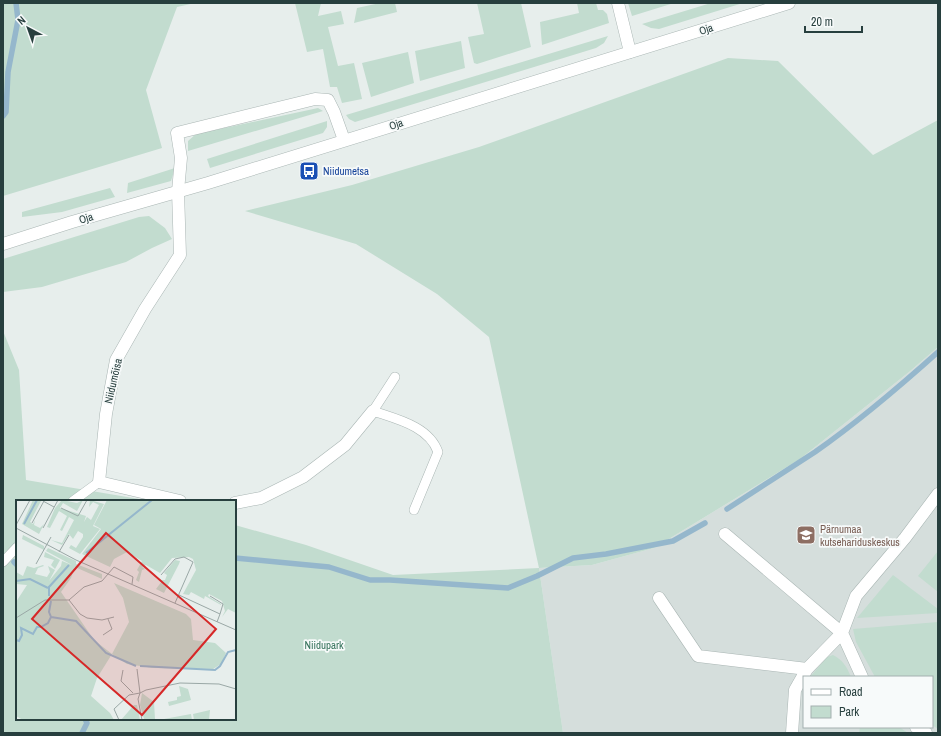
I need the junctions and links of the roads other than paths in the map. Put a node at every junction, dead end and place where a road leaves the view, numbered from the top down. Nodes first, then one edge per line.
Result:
1 (618, 3) edge
2 (789, 3) edge
3 (630, 52) junction
4 (344, 140) junction
5 (178, 191) junction
6 (3, 244) edge
7 (395, 377) dead end
8 (373, 411) junction
9 (99, 482) junction
10 (938, 494) edge
11 (74, 500) edge
12 (176, 500) edge
13 (236, 503) edge
14 (414, 510) dead end
15 (725, 534) dead end
16 (16, 548) edge
17 (3, 562) edge
18 (659, 598) dead end
19 (842, 633) junction
20 (807, 669) junction
21 (862, 676) edge
22 (792, 733) edge

1 - 3 street
2 - 3 street, Oja
3 - 4 street, Oja
4 - 5 street, Oja
4 - 5 street, Niidumõisa
5 - 6 street, Oja
5 - 9 street, Niidumõisa
7 - 8 lane
8 - 13 street
8 - 14 lane
9 - 11 lane
9 - 12 street
10 - 19 street
15 - 19 street
16 - 17 lane
18 - 20 street
19 - 20 street
19 - 21 street
20 - 22 street

